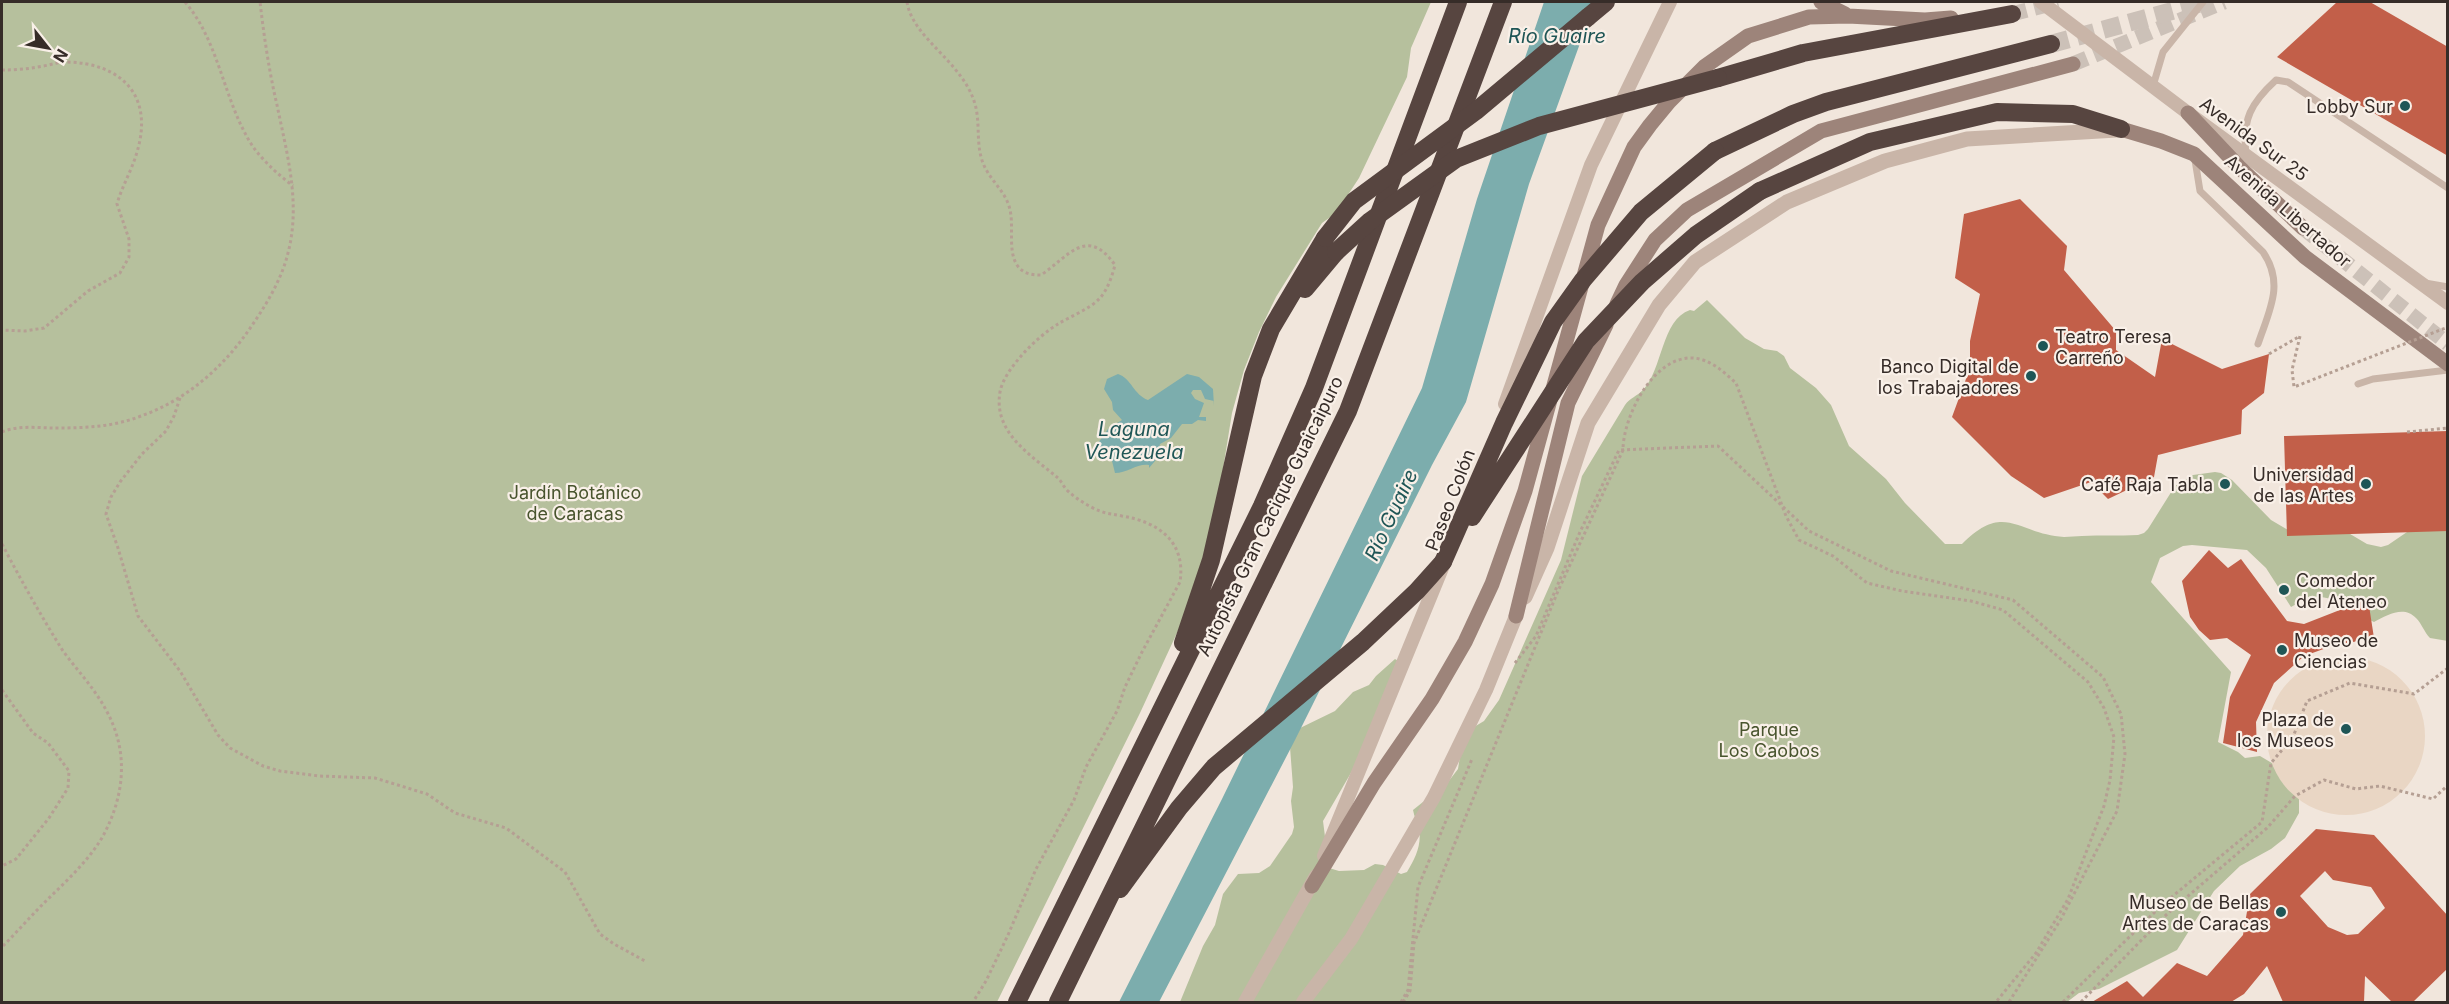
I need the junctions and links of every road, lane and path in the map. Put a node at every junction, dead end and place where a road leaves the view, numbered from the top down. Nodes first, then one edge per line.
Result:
1 (185, 2) edge
2 (260, 2) edge
3 (907, 2) edge
4 (1458, 2) edge
5 (1503, 2) edge
6 (1606, 2) edge
7 (1670, 2) edge
8 (1821, 2) edge
9 (2041, 2) edge
10 (2203, 2) edge
11 (2012, 14) joint
12 (1848, 16) junction
13 (2051, 44) tunnel mouth
14 (2073, 64) tunnel mouth
15 (2, 70) edge
16 (2152, 87) junction
17 (2188, 113) junction
18 (2121, 129) junction
19 (2194, 154) junction
20 (2246, 155) junction
21 (293, 186) junction
22 (2448, 188) edge
23 (1330, 245) junction
24 (2420, 281) junction
25 (2448, 287) edge
26 (2448, 303) edge
27 (2448, 327) edge
28 (2, 330) edge
29 (2258, 344) dead end
30 (2269, 354) dead end
31 (2448, 364) edge
32 (2448, 370) edge
33 (2358, 384) dead end
34 (180, 398) junction
35 (2448, 428) edge
36 (2, 432) edge
37 (2407, 432) dead end
38 (1623, 450) junction
39 (1780, 503) junction
40 (2, 544) edge
41 (1443, 562) junction
42 (1516, 616) junction
43 (2448, 668) edge
44 (1510, 669) dead end
45 (2, 690) edge
46 (1162, 708) junction
47 (1475, 752) dead end
48 (2448, 785) edge
49 (2, 866) edge
50 (1312, 886) junction
51 (1101, 911) junction
52 (2, 947) edge
53 (645, 961) dead end
54 (973, 1002) edge
55 (1017, 1002) edge
56 (1058, 1002) edge
57 (1245, 1002) edge
58 (1303, 1002) edge
59 (1402, 1002) edge
60 (1996, 1002) edge
61 (2009, 1002) edge
62 (2063, 1002) edge
63 (2081, 1002) edge

1 - 21 path
2 - 21 path
3 - 54 path
4 - 46 highway, Autopista Gran Cacique Guaicaipuro
5 - 51 highway, Autopista Gran Cacique Guaicaipuro
6 - 23 highway, bridge
7 - 50 street, Paseo Colón
8 - 12 main road
9 - 16 street, Avenida Sur 25
10 - 16 lane
11 - 12 main road
11 - 23 highway, bridge
12 - 50 main road
13 - 41 highway, bridge
14 - 42 main road
15 - 28 path
16 - 17 street, Avenida Sur 25
17 - 19 main road
17 - 20 street, Avenida Sur 25
18 - 19 main road, Avenida Libertador
18 - 41 highway, bridge
18 - 42 street
19 - 29 lane
19 - 31 main road, Avenida Libertador
20 - 22 lane
20 - 24 street, Avenida Sur 25
21 - 34 path
23 - 46 highway
24 - 25 lane
24 - 26 street, Avenida Sur 25
27 - 30 path, bridge
32 - 33 lane
34 - 36 path
34 - 53 path
35 - 37 path
38 - 39 path
38 - 39 path
38 - 44 path
38 - 59 path
39 - 60 path
39 - 61 path
40 - 52 path
41 - 51 highway
42 - 58 street
43 - 62 path
45 - 49 path
46 - 55 highway, Autopista Gran Cacique Guaicaipuro
47 - 59 path
48 - 63 path
50 - 57 street, Paseo Colón
51 - 56 highway, Autopista Gran Cacique Guaicaipuro

